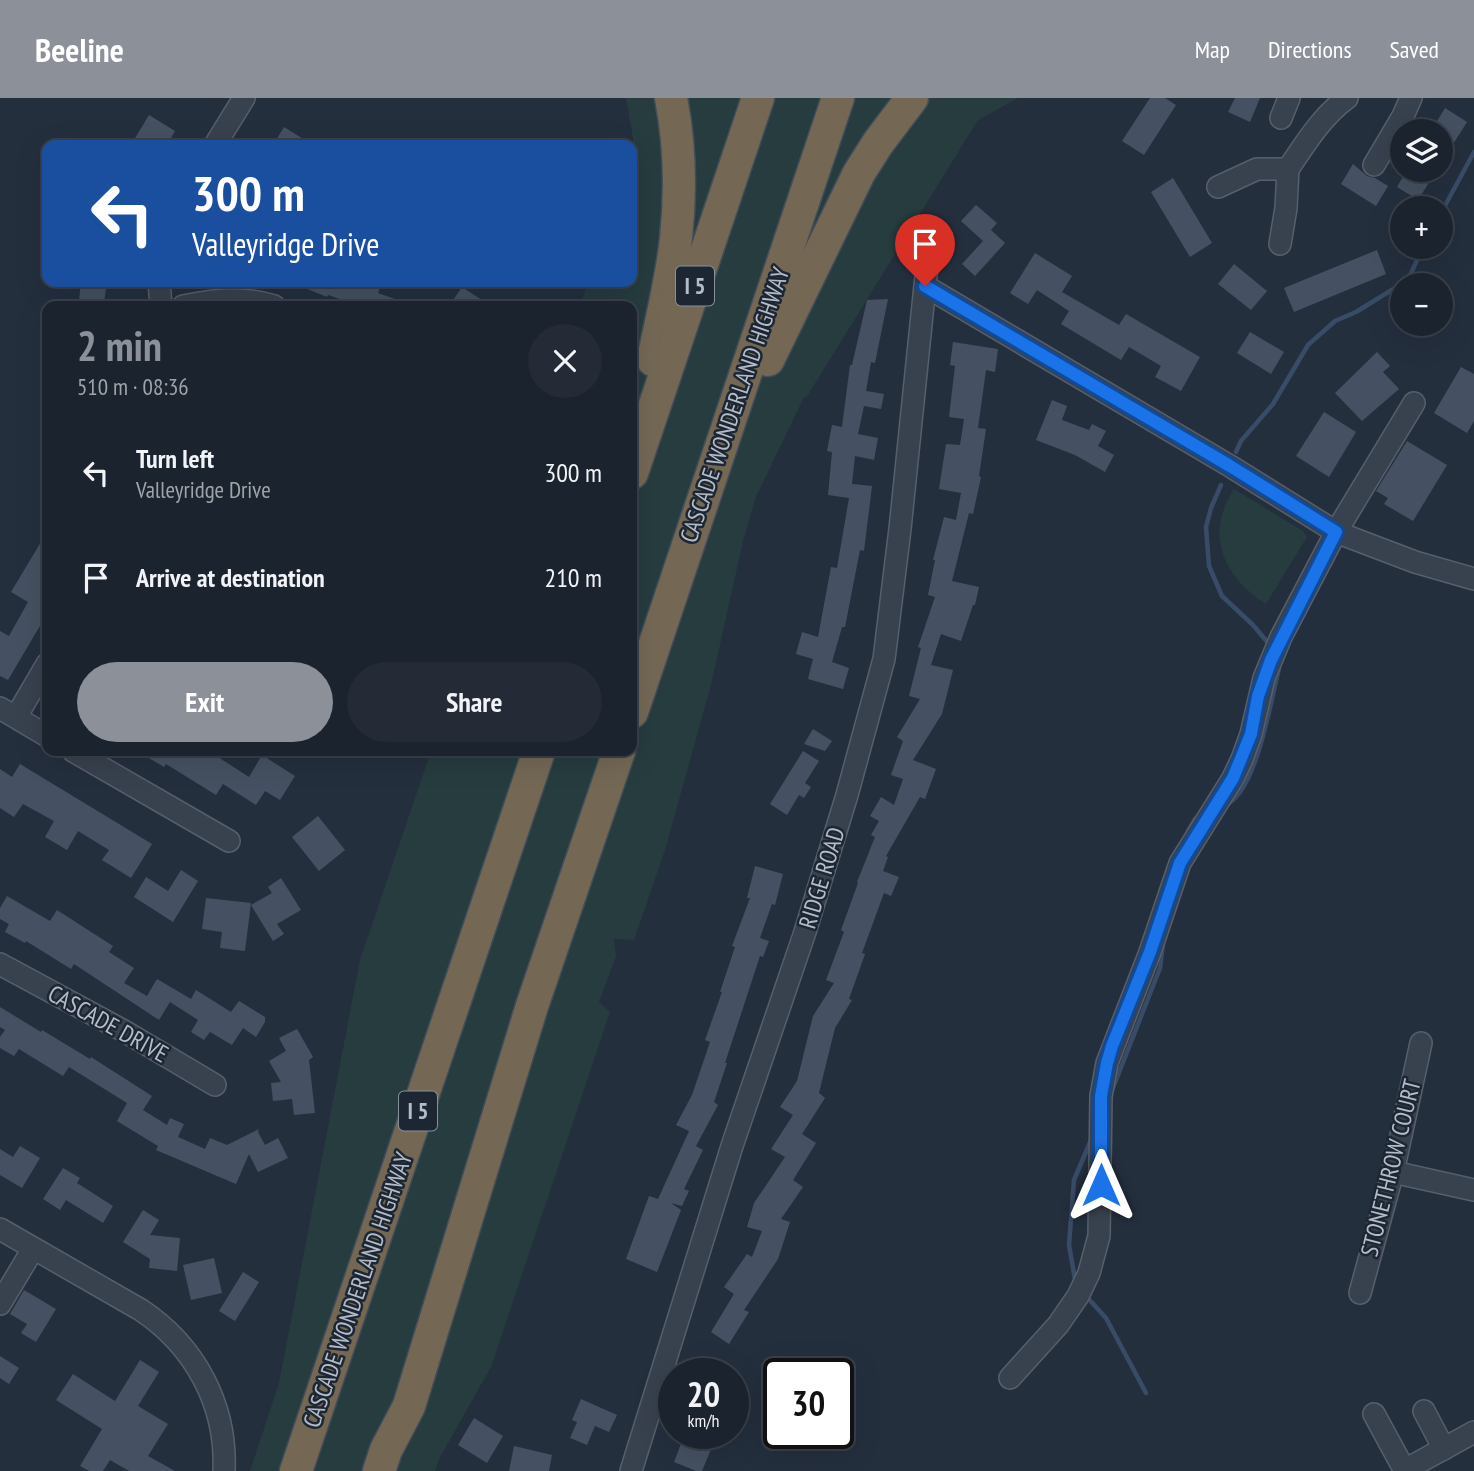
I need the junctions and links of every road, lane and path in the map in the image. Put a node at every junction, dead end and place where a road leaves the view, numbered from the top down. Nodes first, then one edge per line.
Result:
1 (244, 98) edge
2 (671, 98) edge
3 (758, 98) edge
4 (838, 98) edge
5 (912, 98) edge
6 (1411, 98) edge
7 (1333, 102) edge
8 (218, 140) edge
9 (1374, 165) dead end
10 (1288, 169) junction
11 (1218, 187) dead end
12 (1280, 244) dead end
13 (207, 301) edge
14 (250, 301) edge
15 (1414, 403) dead end
16 (637, 446) edge
17 (637, 457) edge
18 (713, 471) junction
19 (1336, 532) junction
20 (1474, 579) edge
21 (42, 670) edge
22 (637, 697) edge
23 (8, 713) edge
24 (42, 733) edge
25 (83, 756) edge
26 (537, 756) edge
27 (617, 756) edge
28 (229, 841) dead end
29 (0, 964) edge
30 (1421, 1043) dead end
31 (215, 1085) dead end
32 (1393, 1172) junction
33 (1474, 1190) edge
34 (0, 1229) edge
35 (33, 1249) junction
36 (1360, 1293) dead end
37 (0, 1304) edge
38 (1010, 1378) dead end
39 (323, 1396) junction
40 (409, 1406) junction
41 (1424, 1411) dead end
42 (1374, 1414) dead end
43 (1474, 1432) edge
44 (1444, 1449) junction
45 (1405, 1470) edge
46 (224, 1471) edge
47 (284, 1471) edge
48 (296, 1471) edge
49 (379, 1471) edge
50 (395, 1471) edge
51 (631, 1471) edge

1 - 8 street
2 - 16 highway
3 - 17 highway, I 5
4 - 18 highway, CASCADE WONDERLAND HIGHWAY
5 - 18 highway
6 - 9 street
7 - 10 street
10 - 11 street
10 - 12 street
13 - 14 street
15 - 19 street
18 - 22 highway, CASCADE WONDERLAND HIGHWAY
19 - 20 street
19 - 38 street
19 - 51 street, RIDGE ROAD
21 - 23 street
23 - 24 street
25 - 28 street
26 - 39 highway, CASCADE WONDERLAND HIGHWAY / I 5
27 - 40 highway
29 - 31 street, CASCADE DRIVE
30 - 32 street, STONETHROW COURT
32 - 33 street
32 - 36 street, STONETHROW COURT
34 - 35 street
35 - 37 street
35 - 46 street
39 - 47 highway
39 - 48 highway, CASCADE WONDERLAND HIGHWAY / I 5
40 - 49 highway
40 - 50 highway
41 - 44 street
42 - 45 street
43 - 44 street
44 - 45 street

